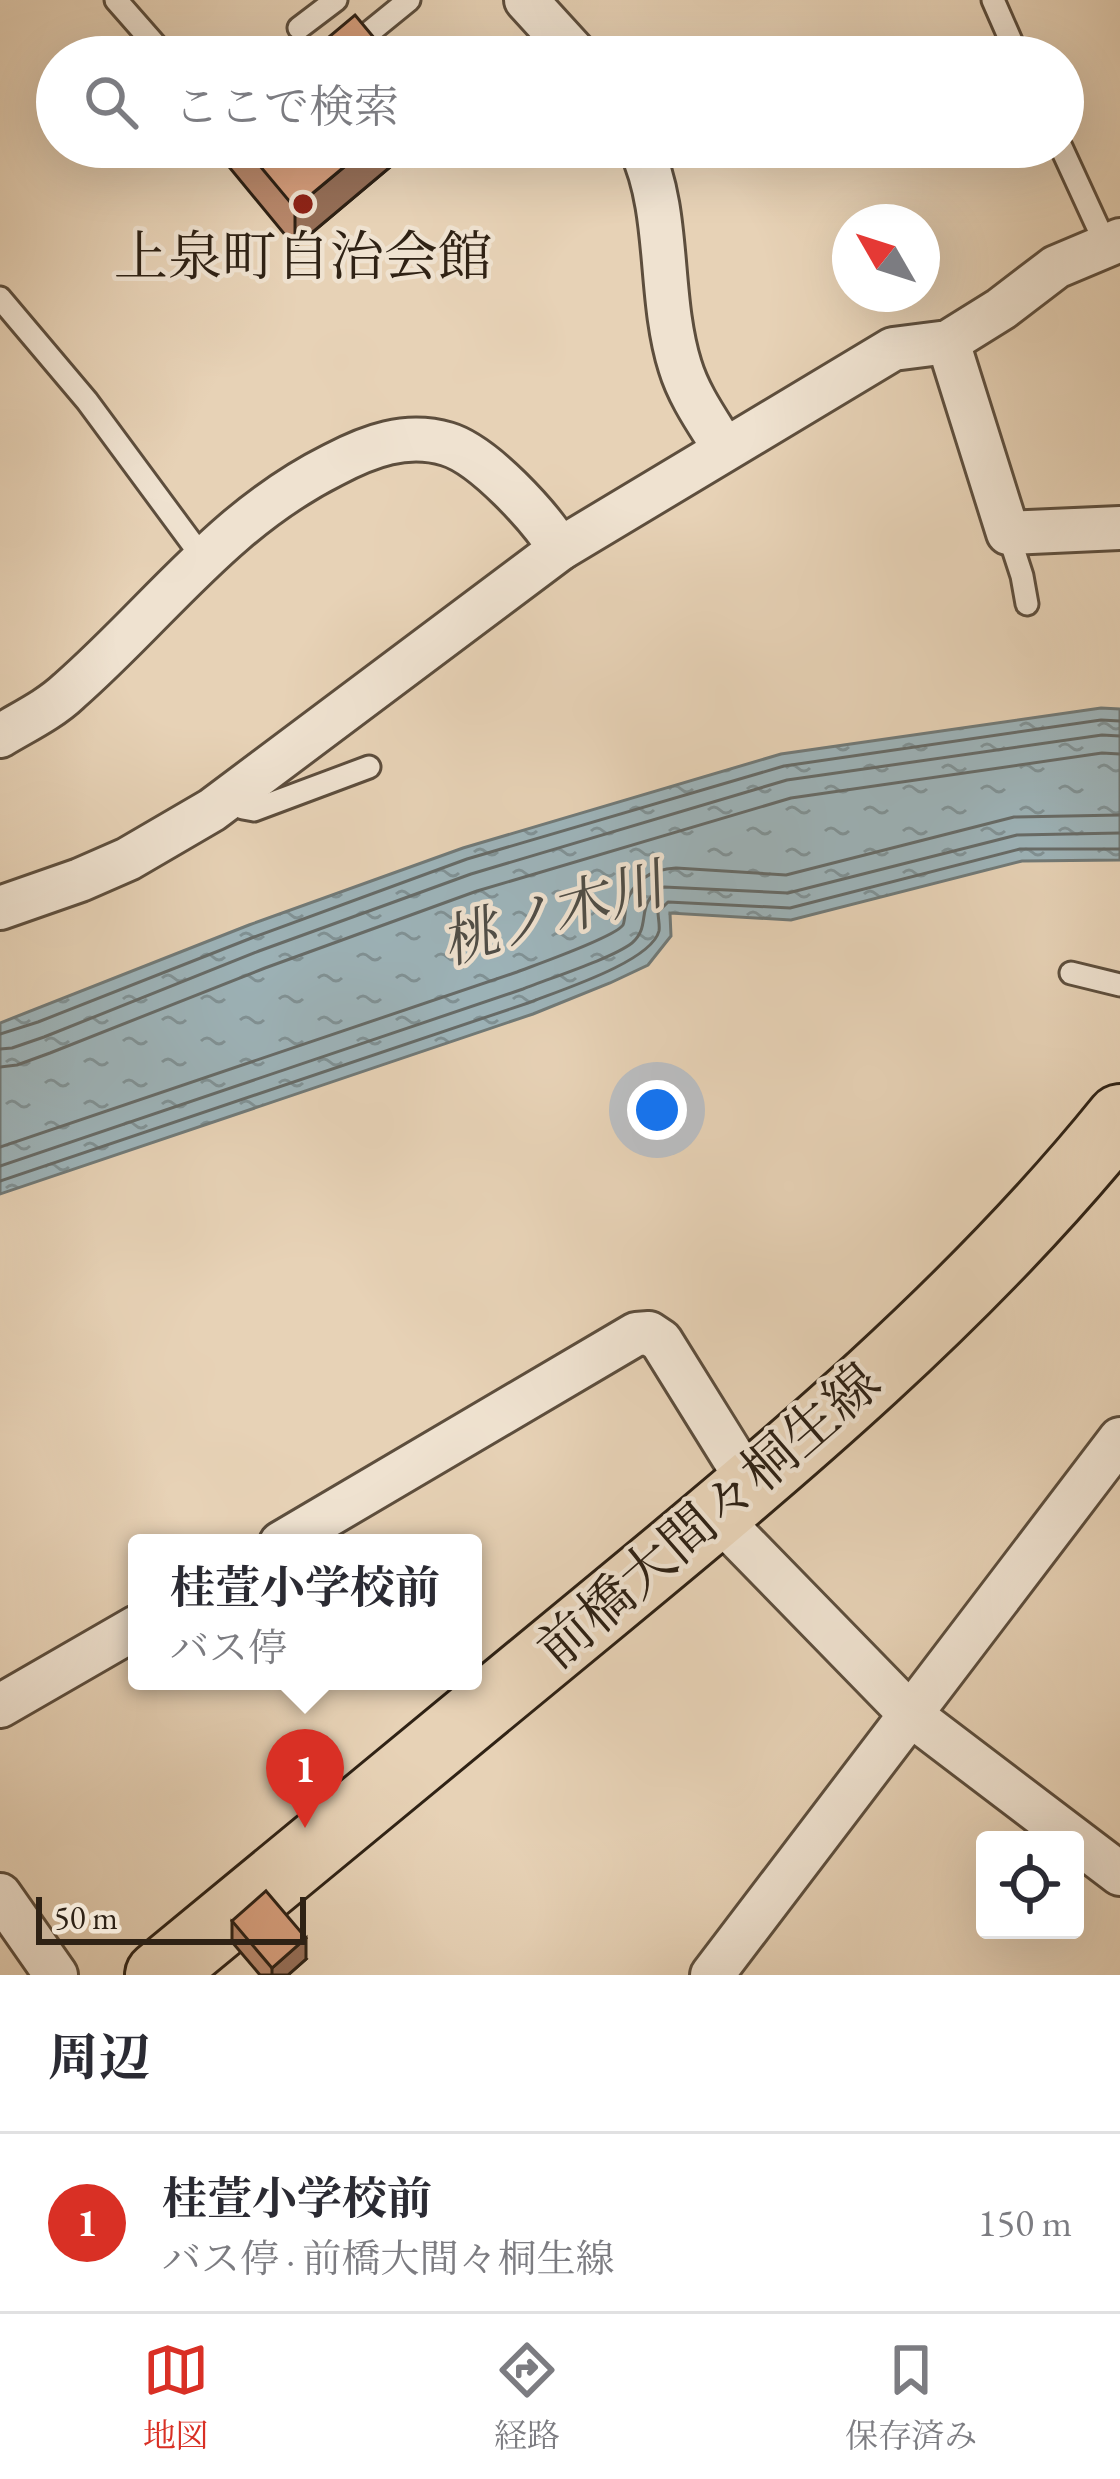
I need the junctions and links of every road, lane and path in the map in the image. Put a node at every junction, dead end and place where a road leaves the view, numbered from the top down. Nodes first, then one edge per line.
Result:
1 (116, 0) edge
2 (336, 0) edge
3 (409, 0) edge
4 (526, 0) edge
5 (993, 0) edge
6 (299, 28) dead end
7 (148, 36) edge
8 (365, 36) edge
9 (559, 36) edge
10 (1009, 36) edge
11 (649, 168) edge
12 (1073, 168) edge
13 (1114, 243) edge
14 (0, 298) edge
15 (948, 341) junction
16 (724, 448) junction
17 (1120, 528) edge
18 (560, 549) junction
19 (1016, 554) junction
20 (203, 558) junction
21 (1027, 604) dead end
22 (0, 736) edge
23 (369, 767) dead end
24 (230, 797) junction
25 (0, 908) edge
26 (1071, 973) dead end
27 (1120, 985) edge
28 (1120, 1118) edge
29 (1120, 1439) edge
30 (733, 1501) junction
31 (296, 1534) edge
32 (128, 1632) edge
33 (0, 1706) edge
34 (910, 1714) junction
35 (1120, 1874) edge
36 (0, 1895) edge
37 (56, 1975) edge
38 (159, 1975) edge
39 (712, 1975) edge

1 - 7 lane
2 - 6 lane
3 - 8 lane
4 - 9 street
5 - 10 lane
11 - 16 street
12 - 13 lane
13 - 15 street
14 - 20 lane
15 - 16 street
15 - 19 street
16 - 18 street
17 - 19 street
18 - 20 street
18 - 24 street
19 - 21 lane
20 - 22 street
23 - 24 lane
24 - 25 street
26 - 27 lane
28 - 30 main road, 前橋大間々桐生線
29 - 34 street
30 - 31 street
30 - 34 street
30 - 38 main road, 前橋大間々桐生線
32 - 33 street
34 - 35 street
34 - 39 street
36 - 37 street

